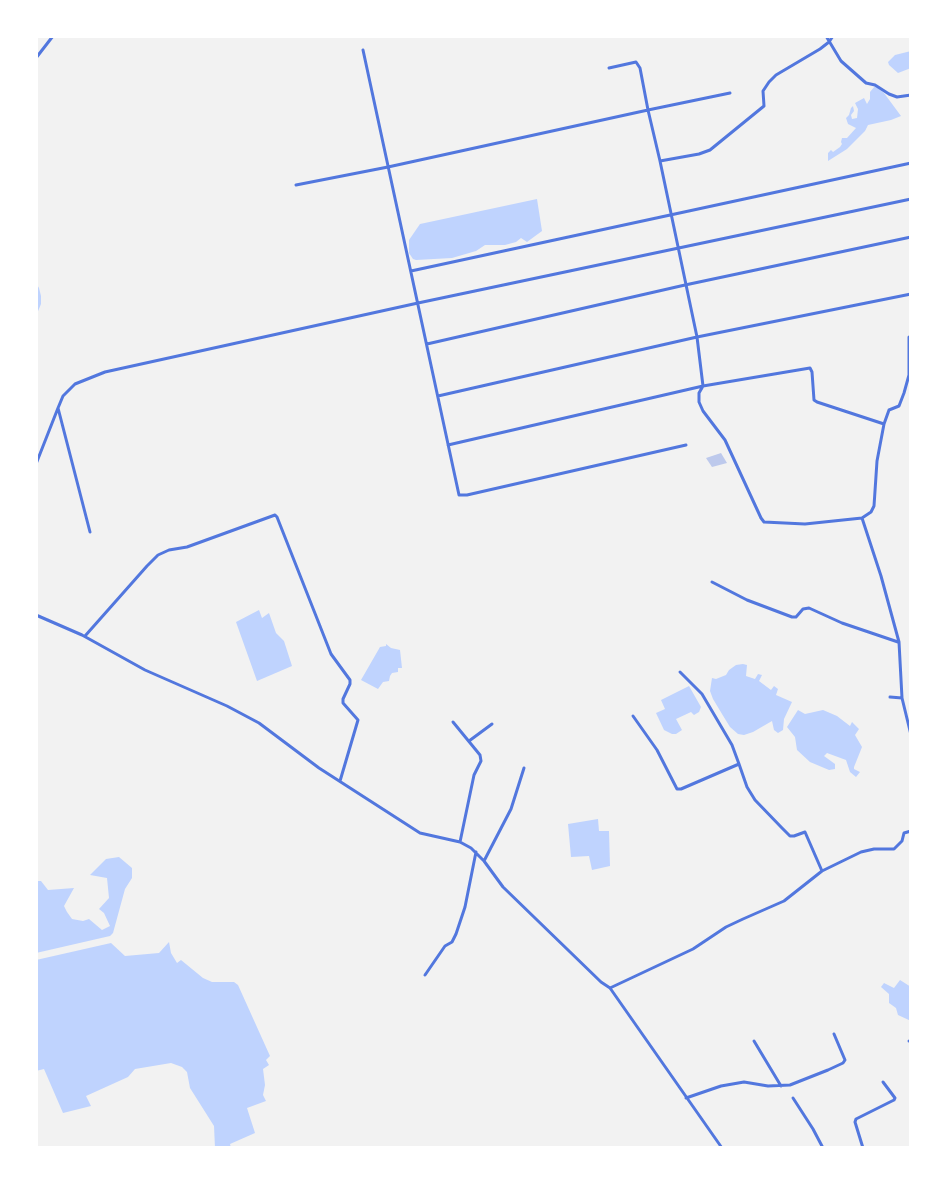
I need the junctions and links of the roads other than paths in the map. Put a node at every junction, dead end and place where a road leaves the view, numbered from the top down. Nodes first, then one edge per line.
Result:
1 (53, 36) edge
2 (826, 36) edge
3 (833, 36) edge
4 (829, 42) junction
5 (363, 50) dead end
6 (36, 58) edge
7 (609, 68) dead end
8 (730, 93) dead end
9 (911, 95) edge
10 (648, 110) junction
11 (660, 161) junction
12 (911, 163) edge
13 (388, 167) junction
14 (296, 185) dead end
15 (911, 198) edge
16 (670, 215) junction
17 (911, 237) edge
18 (678, 248) junction
19 (411, 271) junction
20 (685, 285) junction
21 (911, 294) edge
22 (418, 303) junction
23 (697, 337) junction
24 (909, 337) dead end
25 (426, 344) junction
26 (704, 386) junction
27 (438, 396) junction
28 (58, 408) junction
29 (884, 424) junction
30 (448, 445) junction
31 (686, 445) dead end
32 (36, 464) edge
33 (862, 518) junction
34 (90, 532) dead end
35 (712, 582) dead end
36 (36, 615) edge
37 (85, 636) junction
38 (899, 642) junction
39 (680, 672) dead end
40 (890, 697) dead end
41 (902, 698) junction
42 (632, 716) dead end
43 (453, 722) dead end
44 (492, 724) dead end
45 (911, 735) edge
46 (469, 741) junction
47 (739, 764) junction
48 (524, 768) dead end
49 (340, 781) junction
50 (911, 831) edge
51 (460, 842) junction
52 (476, 852) junction
53 (484, 861) junction
54 (822, 871) junction
55 (425, 976) dead end
56 (610, 988) junction
57 (834, 1034) dead end
58 (754, 1041) dead end
59 (883, 1082) dead end
60 (781, 1086) junction
61 (686, 1098) junction
62 (793, 1098) dead end
63 (722, 1148) edge
64 (823, 1148) edge
65 (863, 1148) edge

1 - 6 street
2 - 4 street
3 - 4 street
4 - 9 street
4 - 11 street
5 - 13 street
7 - 10 street
8 - 10 street
10 - 11 street
10 - 13 street
11 - 16 street
12 - 16 street
13 - 14 street
13 - 19 street
15 - 18 street
16 - 18 street
16 - 19 street
17 - 20 street
18 - 20 street
18 - 22 street
19 - 22 street
20 - 23 street
20 - 25 street
21 - 23 street
22 - 25 street
22 - 28 street
23 - 26 street
23 - 27 street
24 - 29 street
25 - 27 street
26 - 29 street
26 - 30 street
26 - 33 street
27 - 30 street
28 - 32 street
28 - 34 street
29 - 33 street
30 - 31 street
33 - 38 street
35 - 38 street
36 - 37 street
37 - 49 street
37 - 49 street
38 - 41 street
39 - 47 street
40 - 41 street
41 - 45 street
42 - 47 street
43 - 46 street
44 - 46 street
46 - 51 street
47 - 54 street
48 - 53 street
49 - 51 street
50 - 54 street
51 - 52 street
52 - 53 street
52 - 55 street
53 - 56 street
54 - 56 street
56 - 61 street
57 - 60 street
58 - 60 street
59 - 65 street
60 - 61 street
61 - 63 street
62 - 64 street

